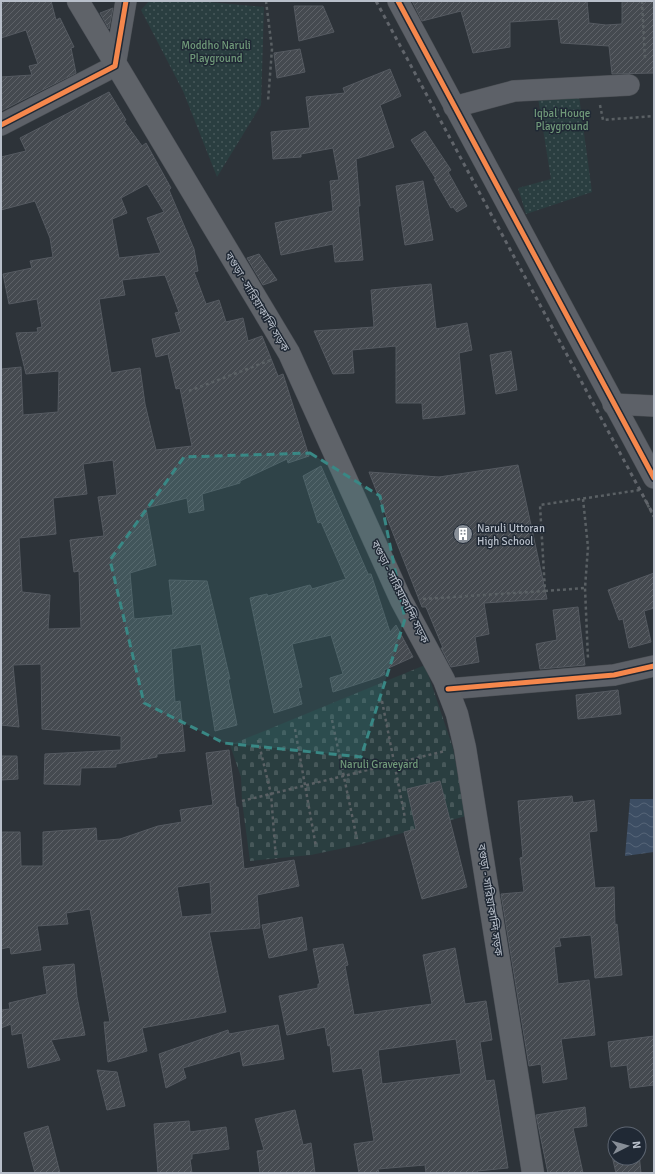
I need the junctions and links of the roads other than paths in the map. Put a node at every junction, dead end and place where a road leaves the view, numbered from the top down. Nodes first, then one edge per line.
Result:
1 (78, 1) edge
2 (126, 1) edge
3 (398, 1) edge
4 (115, 66) junction
5 (629, 85) dead end
6 (454, 107) junction
7 (1, 125) edge
8 (614, 404) junction
9 (654, 406) edge
10 (651, 484) edge
11 (654, 666) edge
12 (448, 689) junction
13 (533, 1173) edge

1 - 4 main road, বগুড়া - সারিয়াকান্দি সড়ক
2 - 4 street
3 - 6 street
4 - 7 street
4 - 12 main road, বগুড়া - সারিয়াকান্দি সড়ক
5 - 6 street
6 - 8 street
8 - 9 street
8 - 10 street
11 - 12 street
12 - 13 main road, বগুড়া - সারিয়াকান্দি সড়ক

